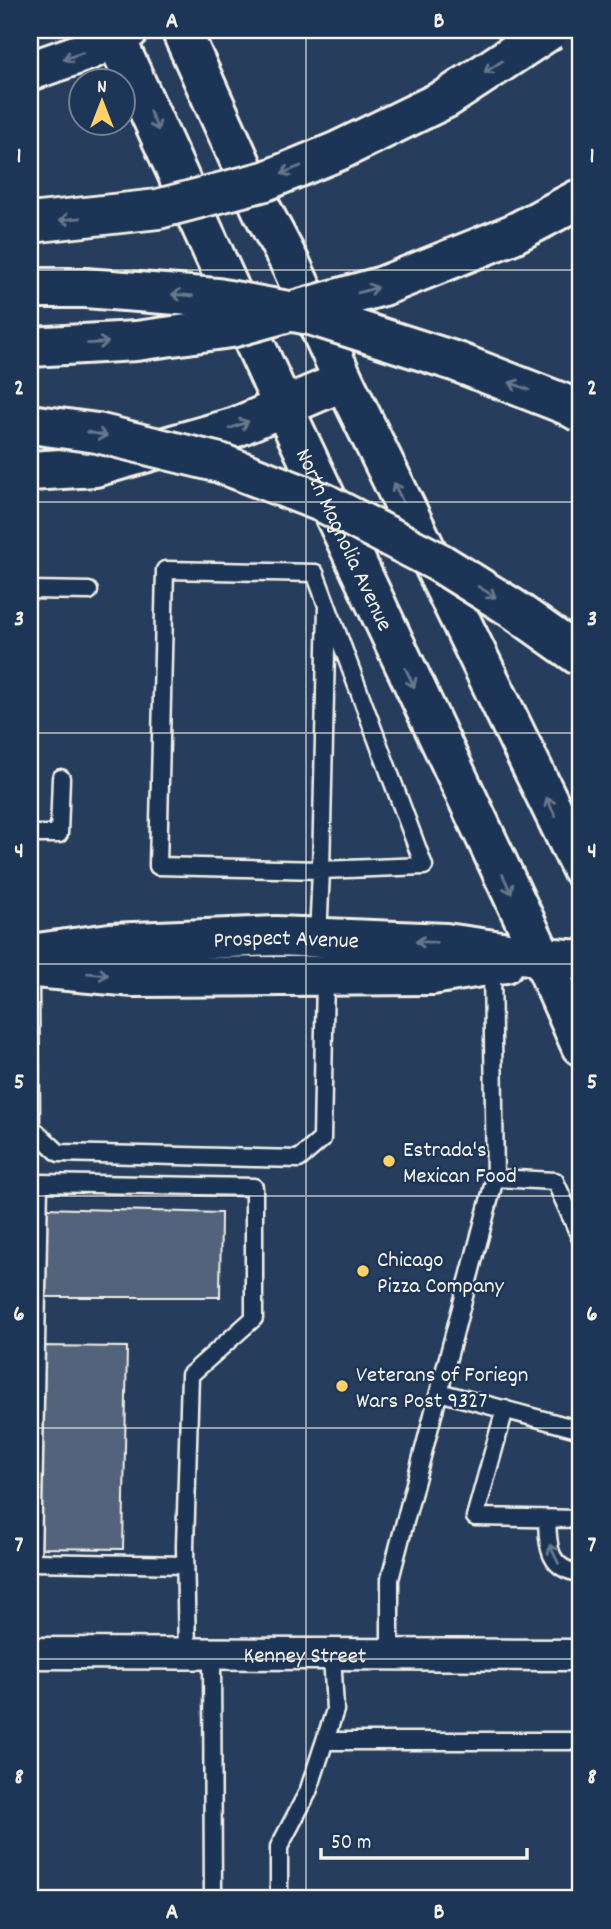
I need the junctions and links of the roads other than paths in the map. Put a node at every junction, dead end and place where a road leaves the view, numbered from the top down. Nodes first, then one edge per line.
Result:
1 (181, 30) edge
2 (550, 30) edge
3 (119, 32) edge
4 (30, 71) edge
5 (581, 198) edge
6 (30, 223) edge
7 (30, 288) edge
8 (30, 347) edge
9 (344, 381) junction
10 (283, 406) junction
11 (581, 413) edge
12 (30, 424) edge
13 (30, 471) edge
14 (30, 590) edge
15 (89, 591) dead end
16 (327, 606) junction
17 (581, 657) edge
18 (61, 778) dead end
19 (30, 834) edge
20 (581, 868) edge
21 (321, 870) junction
22 (318, 938) junction
23 (30, 954) edge
24 (542, 957) junction
25 (581, 960) edge
26 (30, 965) edge
27 (492, 965) junction
28 (325, 976) junction
29 (30, 986) edge
30 (581, 1046) edge
31 (495, 1178) junction
32 (581, 1239) edge
33 (439, 1392) junction
34 (505, 1409) junction
35 (581, 1430) edge
36 (547, 1519) junction
37 (581, 1520) edge
38 (186, 1565) junction
39 (581, 1573) edge
40 (30, 1653) edge
41 (199, 1653) junction
42 (332, 1653) junction
43 (390, 1653) junction
44 (581, 1655) edge
45 (325, 1741) junction
46 (581, 1741) edge
47 (213, 1899) edge
48 (279, 1899) edge

1 - 9 main road
2 -> 6 main road, bridge
3 -> 4 main road
3 -> 10 main road, North Magnolia Avenue
8 -> 5 main road, bridge
11 -> 7 main road, bridge
9 - 10 main road
20 -> 9 main road
13 -> 10 main road
10 -> 24 main road, North Magnolia Avenue
12 -> 17 main road, bridge
14 - 15 lane
16 - 21 lane
16 - 21 lane
16 - 21 lane
18 - 19 lane
21 - 22 lane
22 - 23 main road, Prospect Avenue
24 -> 22 main road, Prospect Avenue
23 - 26 lane
24 - 25 main road, Prospect Avenue
24 - 27 main road, Prospect Avenue
24 - 30 main road, North Magnolia Avenue
26 -> 28 main road, Prospect Avenue
27 - 28 main road, Prospect Avenue
27 - 31 lane
28 - 29 lane
31 - 32 lane
31 - 33 lane
33 - 34 lane
33 - 43 lane
34 - 35 lane
34 - 36 lane
36 - 37 lane
39 -> 36 lane
38 - 38 lane
38 - 41 lane
40 - 41 street, Kenney Street
41 - 42 street, Kenney Street
41 - 47 lane
42 - 43 street, Kenney Street
42 - 45 lane
43 - 44 street, Kenney Street
45 - 46 lane
45 - 48 lane

